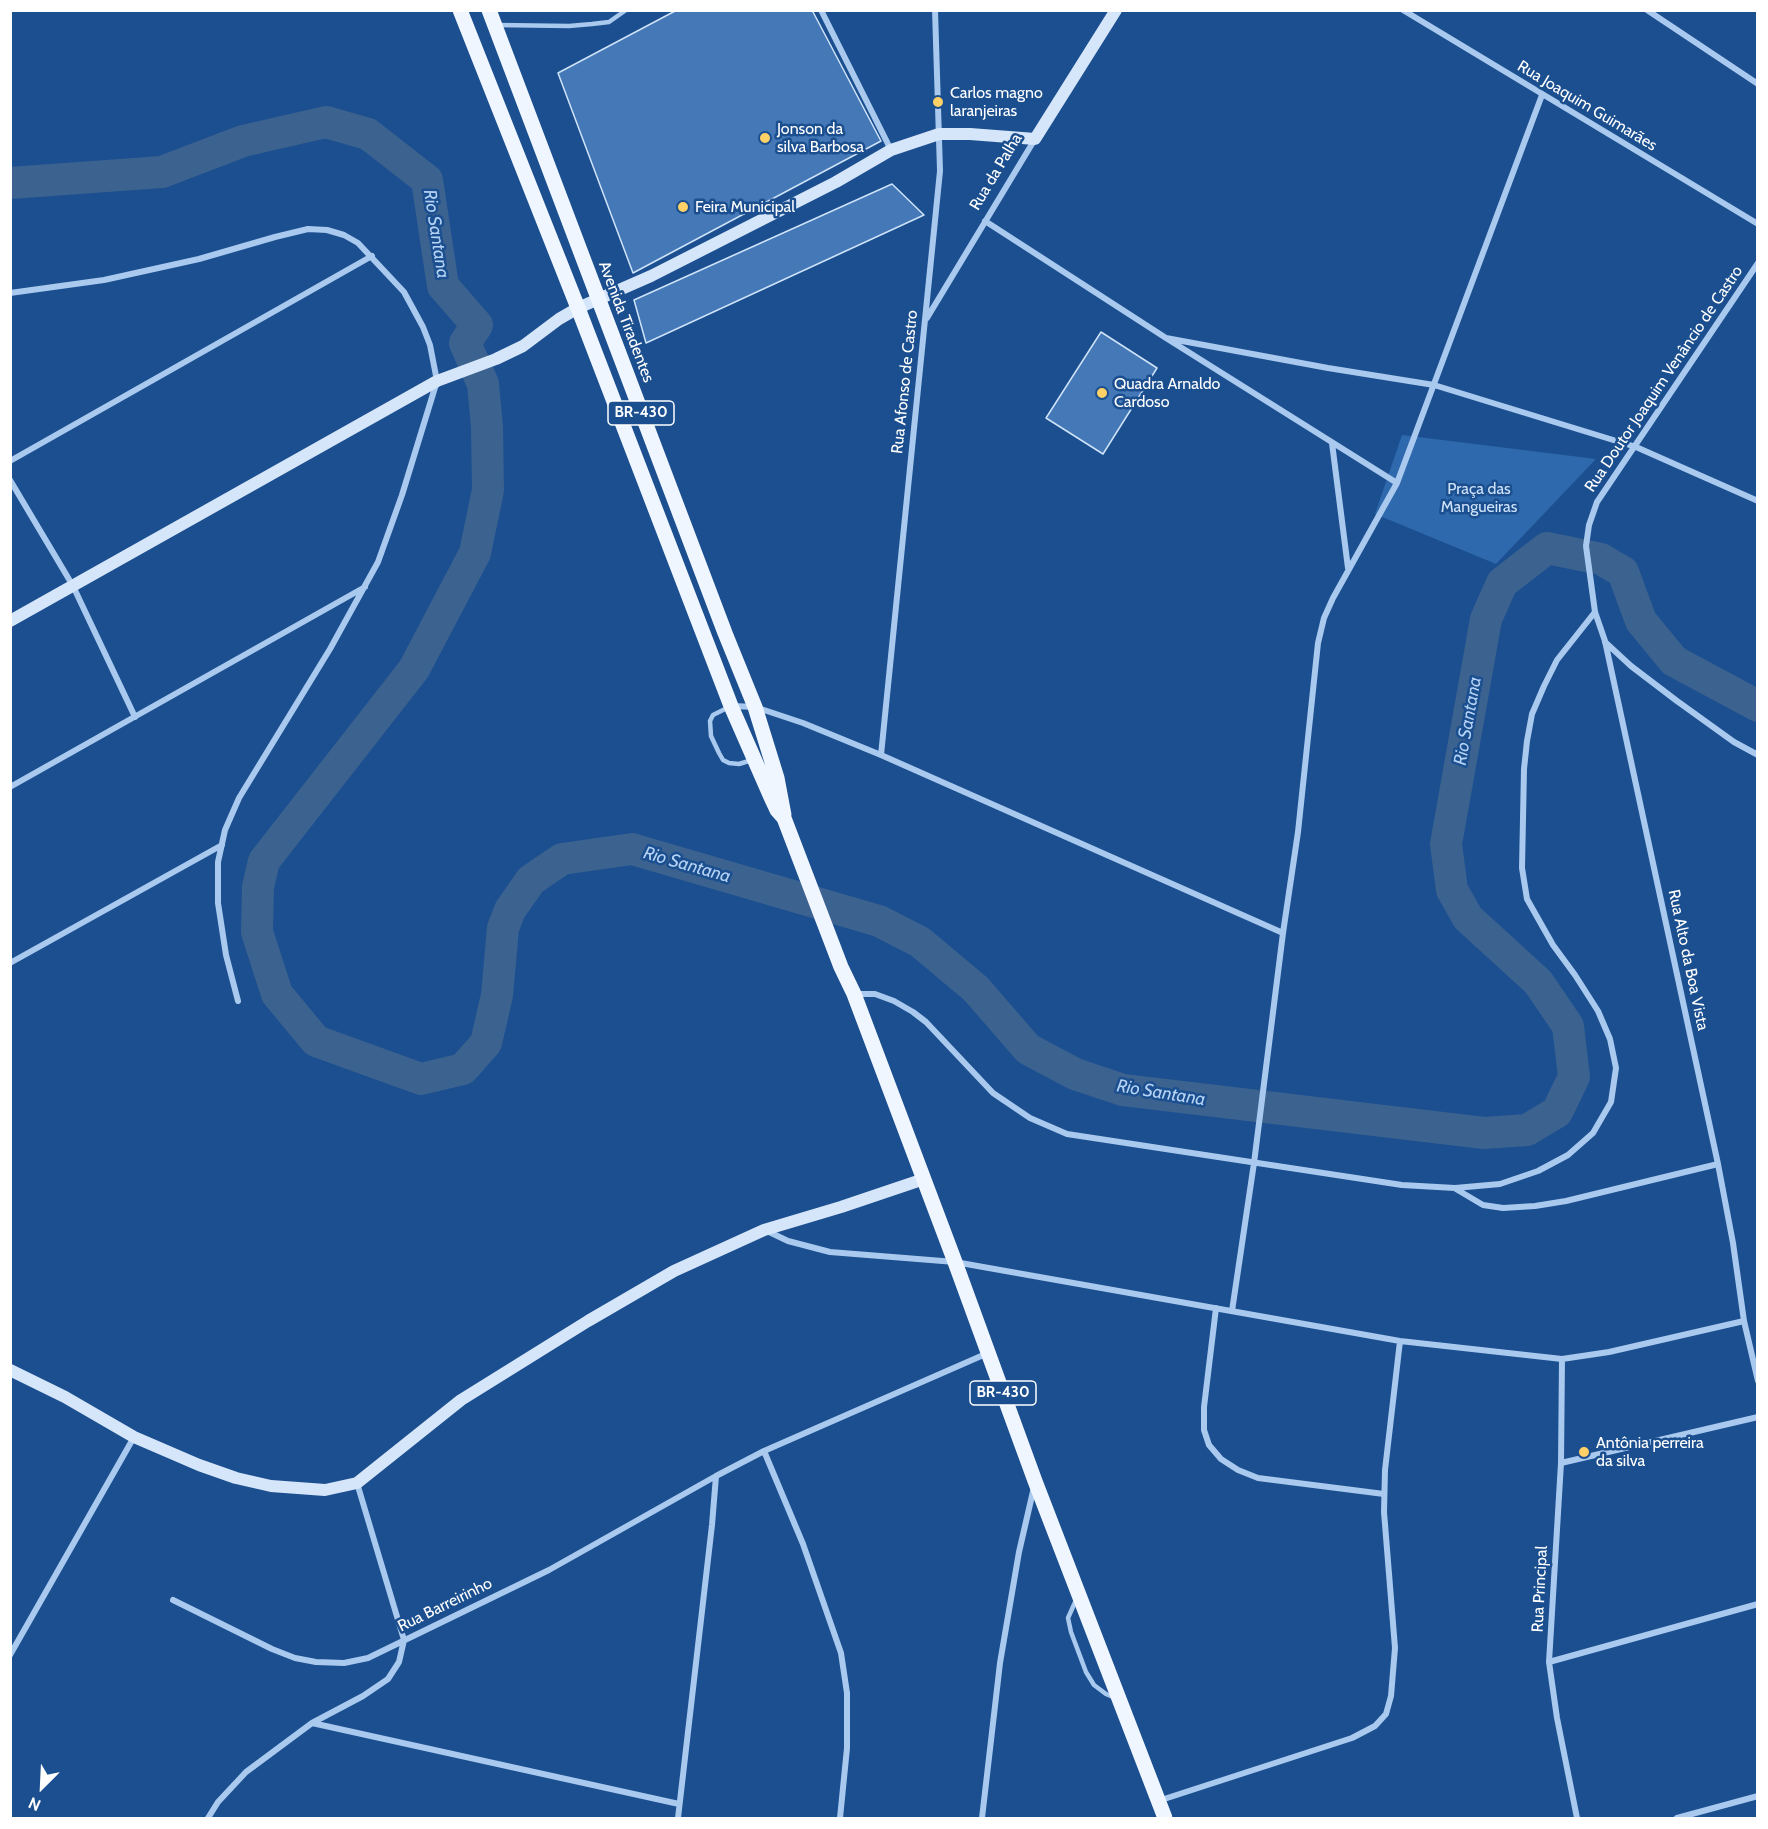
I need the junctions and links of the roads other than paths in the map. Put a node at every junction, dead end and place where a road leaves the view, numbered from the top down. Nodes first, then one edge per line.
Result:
1 (460, 10) edge
2 (626, 10) edge
3 (821, 10) edge
4 (935, 10) edge
5 (1116, 10) edge
6 (1403, 10) edge
7 (1647, 10) edge
8 (491, 18) edge
9 (1758, 84) edge
10 (1542, 95) junction
11 (939, 134) junction
12 (1035, 139) junction
13 (891, 150) junction
14 (985, 221) junction
15 (1758, 224) edge
16 (372, 256) junction
17 (1758, 263) edge
18 (10, 293) edge
19 (598, 301) junction
20 (578, 308) junction
21 (925, 321) junction
22 (1166, 338) junction
23 (437, 381) junction
24 (1434, 385) junction
25 (1332, 442) junction
26 (1635, 447) junction
27 (10, 461) edge
28 (10, 480) edge
29 (1397, 483) junction
30 (1758, 501) edge
31 (1586, 546) joint
32 (1348, 569) junction
33 (73, 586) junction
34 (366, 587) junction
35 (1595, 612) junction
36 (10, 621) edge
37 (1605, 641) junction
38 (731, 706) junction
39 (755, 707) junction
40 (135, 717) junction
41 (770, 755) junction
42 (881, 755) junction
43 (1758, 755) edge
44 (754, 760) junction
45 (10, 787) edge
46 (784, 818) junction
47 (222, 844) junction
48 (1283, 933) junction
49 (10, 963) edge
50 (854, 994) junction
51 (238, 1002) dead end
52 (1254, 1163) junction
53 (1718, 1164) junction
54 (924, 1179) junction
55 (1455, 1188) junction
56 (764, 1230) junction
57 (956, 1262) junction
58 (1215, 1308) junction
59 (1232, 1311) junction
60 (1744, 1321) junction
61 (1400, 1341) junction
62 (988, 1353) junction
63 (1562, 1359) junction
64 (10, 1370) edge
65 (1758, 1381) edge
66 (1758, 1417) edge
67 (134, 1437) junction
68 (764, 1451) junction
69 (1561, 1463) junction
70 (716, 1476) junction
71 (1035, 1481) junction
72 (357, 1483) junction
73 (1384, 1494) junction
74 (173, 1600) dead end
75 (1758, 1604) edge
76 (404, 1640) junction
77 (10, 1655) edge
78 (1549, 1662) junction
79 (312, 1723) junction
80 (1758, 1796) edge
81 (1158, 1801) junction
82 (679, 1804) junction
83 (208, 1818) edge
84 (678, 1818) edge
85 (840, 1818) edge
86 (982, 1818) edge
87 (1164, 1818) edge
88 (1577, 1818) edge
89 (1677, 1818) edge

1 - 20 main road, BR-430
2 - 8 lane
3 - 13 street
4 - 11 street, Rua Afonso de Castro
5 - 12 street, Rua da Palha
6 - 10 street, Rua Joaquim Guimarães
7 - 9 street
8 - 19 main road, Avenida Tiradentes / BR-430
10 - 15 street, Rua Joaquim Guimarães
10 - 24 street
11 - 12 street
11 - 13 street
11 - 21 street, Rua Afonso de Castro
12 - 14 street, Rua da Palha
13 - 19 street
14 - 21 street, Rua da Palha
14 - 22 street
16 - 18 street
16 - 23 street
16 - 27 street
17 - 26 street, Rua Doutor Joaquim Venâncio de Castro
19 - 20 street
19 - 39 main road, Avenida Tiradentes / BR-430
20 - 23 street
20 - 38 main road, BR-430
21 - 42 street, Rua Afonso de Castro
22 - 24 street
22 - 25 street
23 - 33 street
23 - 34 street
24 - 26 street
24 - 29 street
25 - 29 street
25 - 32 street
26 - 30 street
26 - 31 street, Rua Doutor Joaquim Venâncio de Castro
28 - 33 street
29 - 32 street
31 - 35 street, Rua Alto da Boa Vista
32 - 48 street
33 - 36 street
33 - 40 street
34 - 40 street
34 - 47 street
35 - 37 street, Rua Alto da Boa Vista
35 - 55 street
37 - 43 street
37 - 53 street, Rua Alto da Boa Vista
38 - 39 street
38 - 44 main road, BR-430
38 - 44 lane
39 - 41 main road, Avenida Tiradentes / BR-430
39 - 42 street
40 - 45 street
41 - 44 lane
41 - 46 main road, Avenida Tiradentes / BR-430
42 - 48 street
44 - 46 main road, BR-430
46 - 50 main road, BR-430
47 - 49 street
47 - 51 street
48 - 52 street
50 - 52 street
50 - 54 main road, BR-430
52 - 55 street
52 - 59 street
53 - 55 street
53 - 60 street, Rua Alto da Boa Vista
54 - 56 street
54 - 57 main road, BR-430
56 - 57 street
56 - 72 street
57 - 58 street
57 - 62 main road, BR-430
58 - 59 street
58 - 73 street
59 - 61 street
60 - 63 street
60 - 65 street, Rua Alto da Boa Vista
61 - 63 street
61 - 73 street
62 - 68 street, Rua Barreirinho
62 - 71 main road, BR-430
63 - 69 street, Rua Principal
64 - 67 street
66 - 69 street
67 - 72 street
67 - 77 street
68 - 70 street, Rua Barreirinho
68 - 85 street
69 - 78 street, Rua Principal
70 - 76 street, Rua Barreirinho
70 - 82 street
71 - 81 main road, BR-430
71 - 86 street
72 - 76 street
73 - 81 street
74 - 76 street, Rua Barreirinho
75 - 78 street
76 - 79 street
78 - 88 street, Rua Principal
79 - 82 street
79 - 83 street
80 - 89 street
81 - 87 main road, BR-430
82 - 84 street

